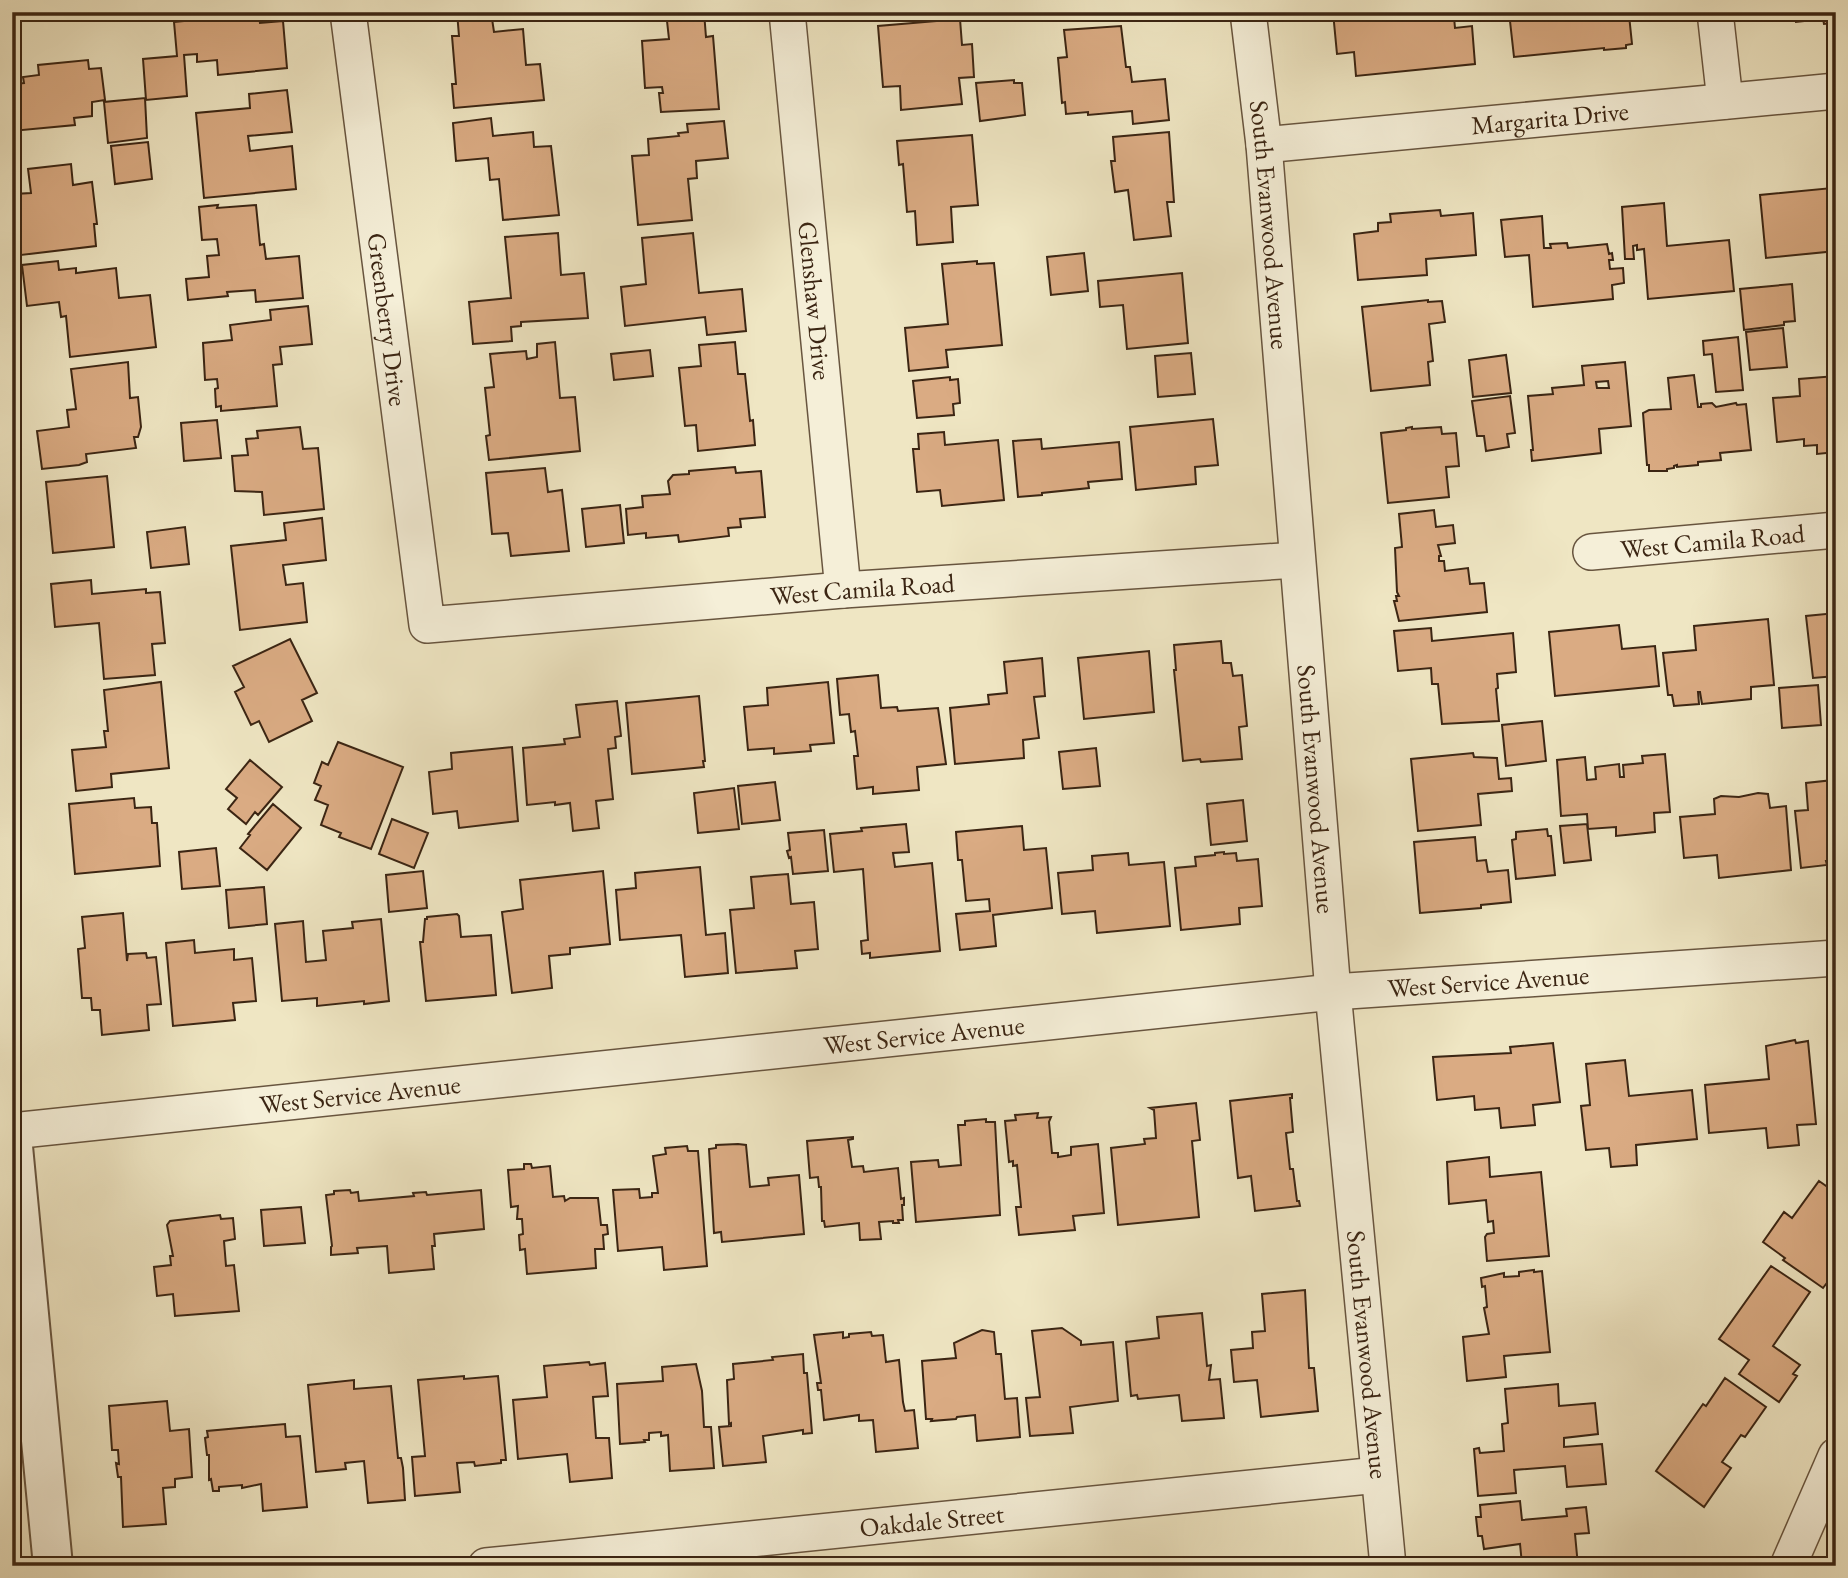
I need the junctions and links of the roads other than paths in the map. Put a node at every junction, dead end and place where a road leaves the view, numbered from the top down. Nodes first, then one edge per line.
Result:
1 (348, 12) edge
2 (787, 12) edge
3 (1248, 12) edge
4 (1715, 12) edge
5 (1836, 92) edge
6 (1725, 101) junction
7 (1264, 145) junction
8 (1836, 530) edge
9 (1591, 552) dead end
10 (1297, 560) junction
11 (843, 590) junction
12 (427, 625) joint
13 (1836, 958) edge
14 (1333, 992) junction
15 (12, 1133) edge
16 (1836, 1456) edge
17 (1378, 1475) junction
18 (53, 1566) edge
19 (486, 1566) edge
20 (1388, 1566) edge
21 (1788, 1566) edge

1 - 12 street, Greenberry Drive
2 - 11 street, Glenshaw Drive
3 - 7 street, South Evanwood Avenue
4 - 6 street
5 - 6 street, Margarita Drive
6 - 7 street, Margarita Drive
7 - 10 street, South Evanwood Avenue
8 - 9 street, West Camila Road
10 - 11 street, West Camila Road
10 - 14 street, South Evanwood Avenue
11 - 12 street, West Camila Road
13 - 14 street, West Service Avenue
14 - 15 street, West Service Avenue
14 - 17 street, South Evanwood Avenue
15 - 18 street
16 - 21 street
17 - 19 street, Oakdale Street
17 - 20 street, South Evanwood Avenue

